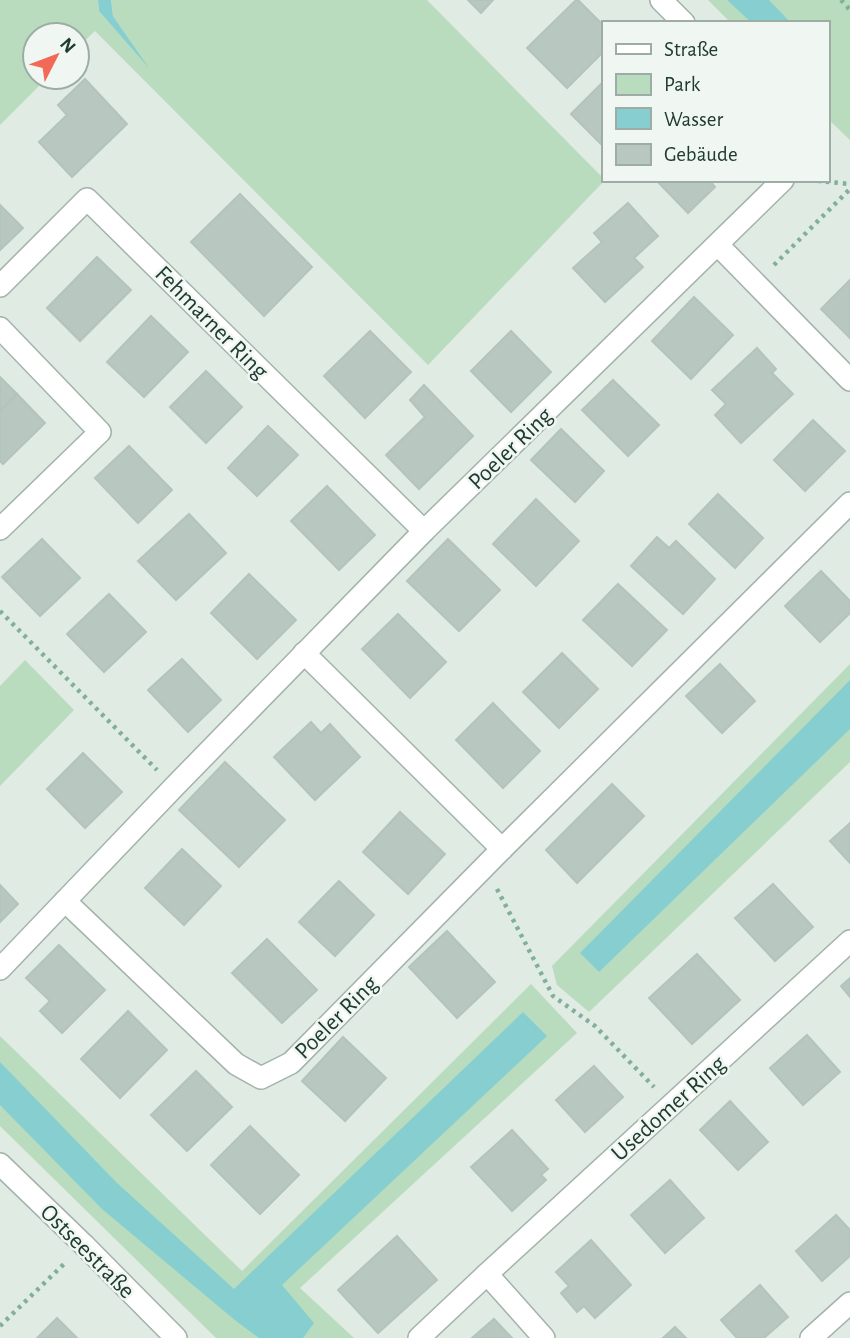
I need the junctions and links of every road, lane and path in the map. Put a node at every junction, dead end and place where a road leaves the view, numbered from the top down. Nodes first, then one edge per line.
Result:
1 (660, 0) edge
2 (841, 0) edge
3 (850, 10) edge
4 (682, 21) edge
5 (781, 182) edge
6 (821, 182) edge
7 (850, 186) edge
8 (718, 244) junction
9 (755, 283) junction
10 (0, 286) edge
11 (0, 328) edge
12 (850, 380) edge
13 (850, 503) edge
14 (0, 530) edge
15 (424, 531) junction
16 (0, 611) edge
17 (304, 653) junction
18 (174, 787) junction
19 (502, 849) junction
20 (485, 867) junction
21 (65, 901) junction
22 (850, 941) edge
23 (0, 969) edge
24 (671, 1105) junction
25 (0, 1164) edge
26 (84, 1245) junction
27 (486, 1274) junction
28 (850, 1303) edge
29 (0, 1326) edge
30 (176, 1338) edge
31 (419, 1338) edge
32 (544, 1338) edge
33 (811, 1338) edge

1 - 4 street
2 - 3 path
5 - 8 street, Poeler Ring
6 - 7 path
7 - 9 path
8 - 9 street
8 - 15 street, Poeler Ring
9 - 12 street
10 - 15 street, Fehmarner Ring
11 - 14 street
13 - 19 street, Poeler Ring
15 - 17 street, Poeler Ring
16 - 18 path
17 - 18 street, Poeler Ring
17 - 19 street
18 - 21 street, Poeler Ring
19 - 20 street, Poeler Ring
20 - 21 street, Poeler Ring
20 - 24 path
21 - 23 street, Poeler Ring
22 - 24 street, Usedomer Ring
24 - 27 street, Usedomer Ring
25 - 26 street, Ostseestraße
26 - 29 path
26 - 30 street, Ostseestraße
27 - 31 street, Usedomer Ring
27 - 32 street
28 - 33 street

